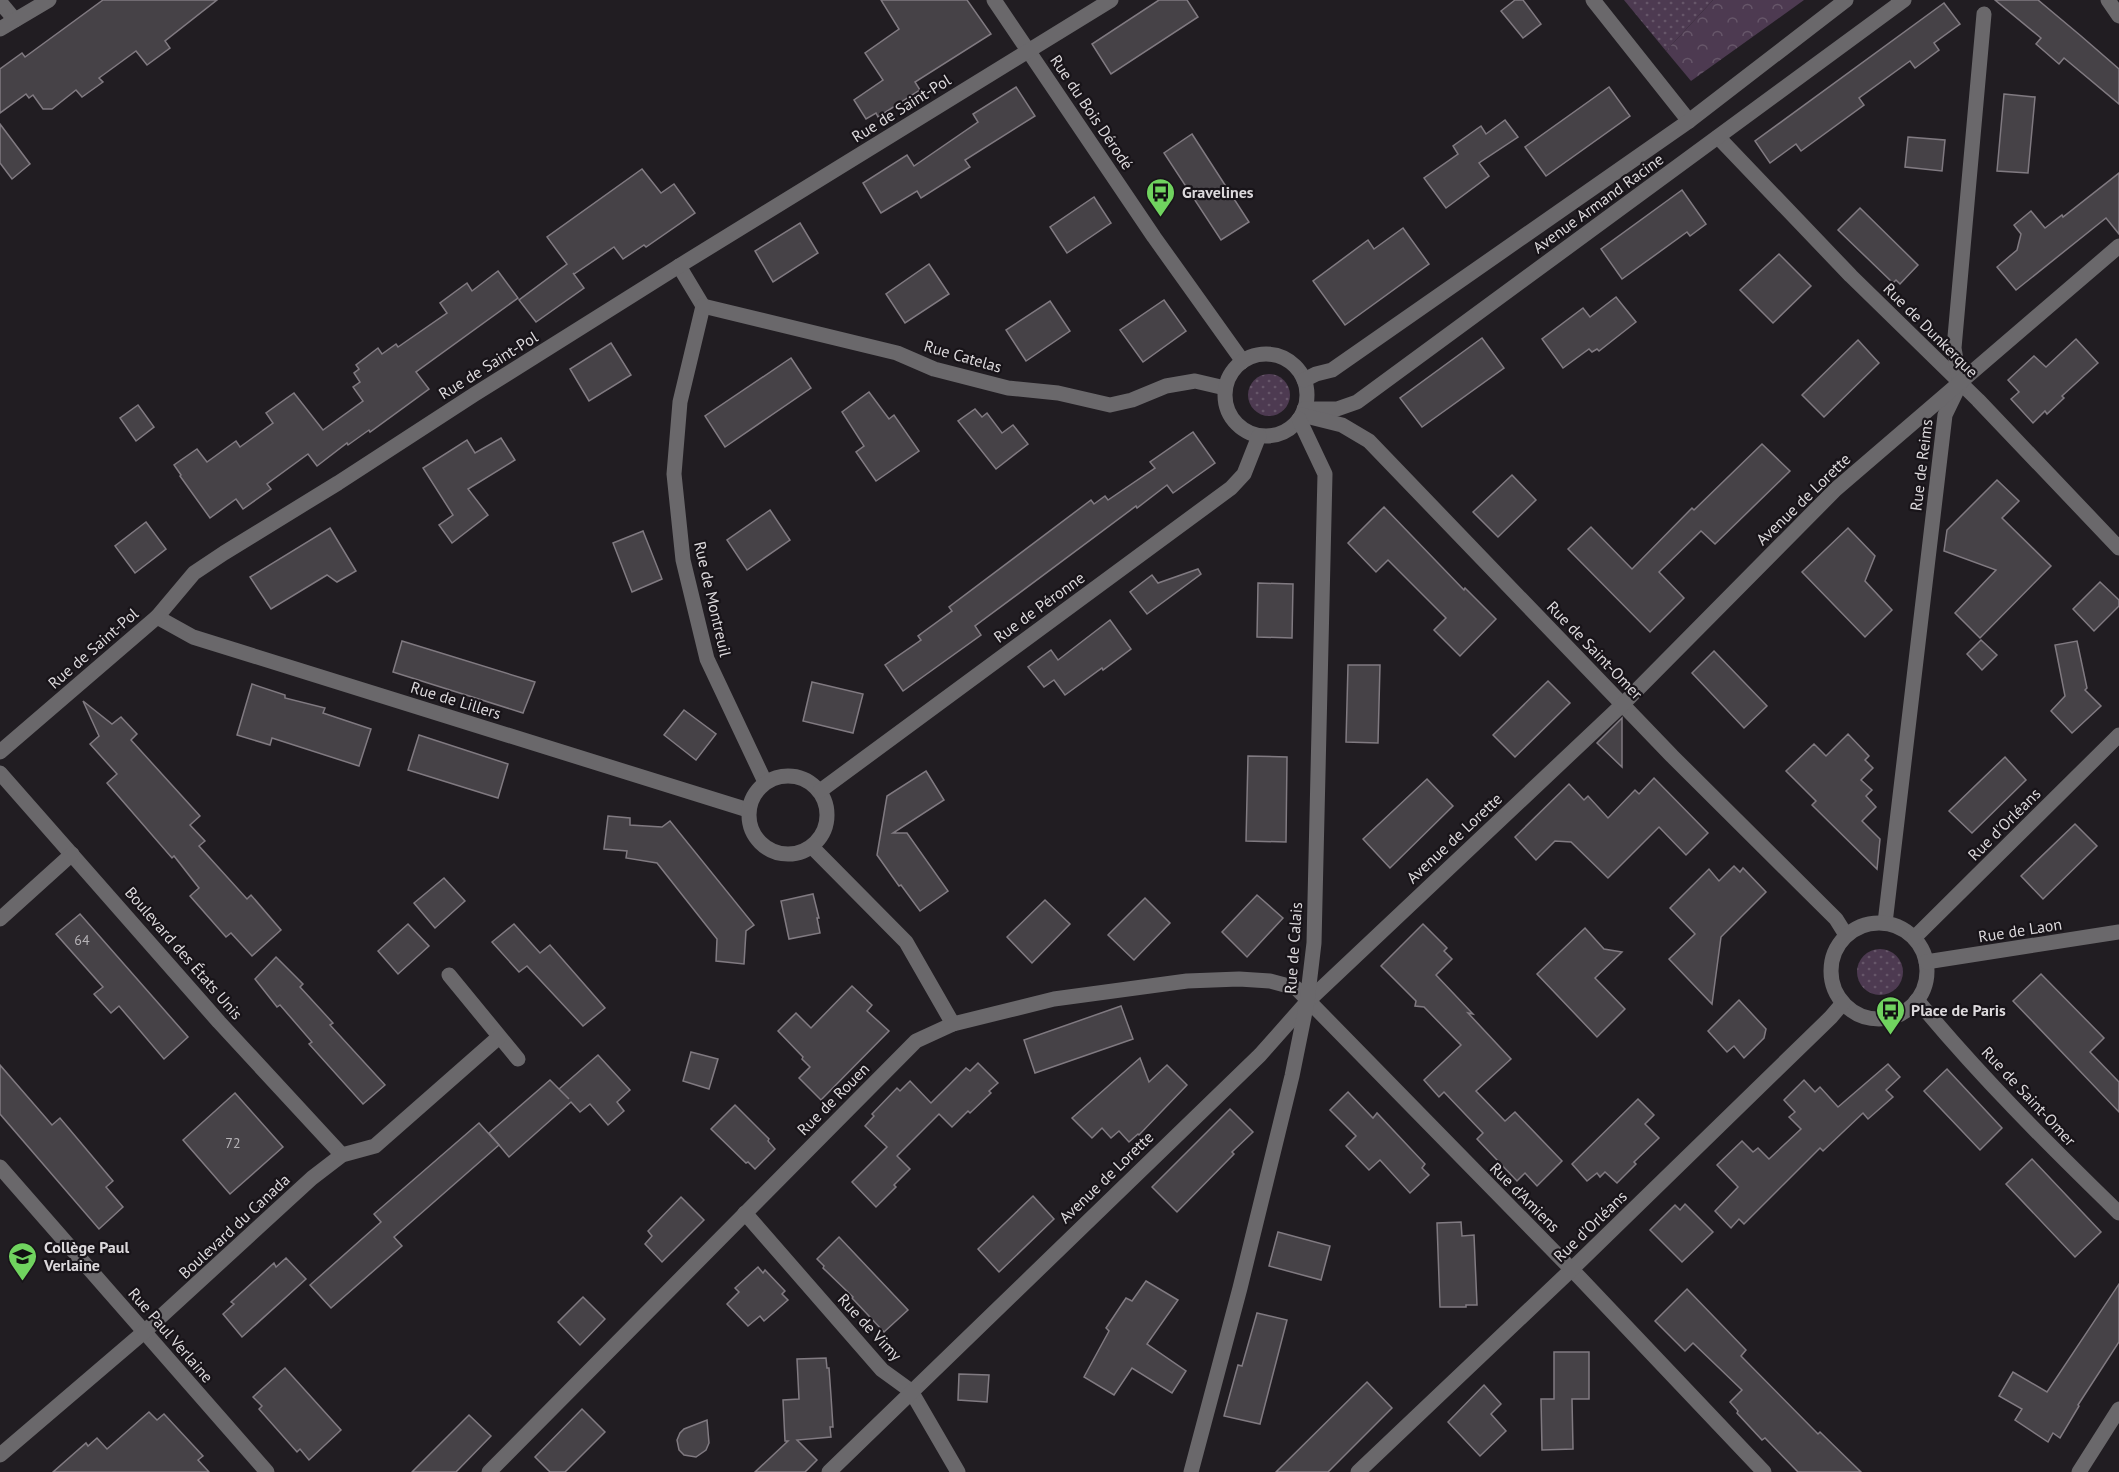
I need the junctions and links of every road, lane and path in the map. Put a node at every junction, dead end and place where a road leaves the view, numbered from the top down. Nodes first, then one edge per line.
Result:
1 (49, 0) edge
2 (994, 0) edge
3 (1111, 0) edge
4 (1593, 0) edge
5 (1846, 0) edge
6 (1904, 0) edge
7 (2108, 0) edge
8 (2119, 0) edge
9 (0, 2) edge
10 (2119, 10) edge
11 (1984, 14) dead end
12 (2119, 16) edge
13 (15, 20) junction
14 (0, 29) edge
15 (1029, 51) junction
16 (1689, 121) junction
17 (1718, 137) junction
18 (2119, 246) edge
19 (679, 266) junction
20 (703, 306) junction
21 (1242, 362) junction
22 (1304, 380) junction
23 (1960, 384) junction
24 (1225, 388) junction
25 (1302, 414) junction
26 (1259, 436) junction
27 (2119, 548) edge
28 (157, 617) junction
29 (1623, 704) junction
30 (2119, 735) edge
31 (0, 752) edge
32 (0, 773) edge
33 (765, 782) junction
34 (820, 791) junction
35 (748, 810) junction
36 (812, 847) junction
37 (72, 854) junction
38 (0, 919) edge
39 (1885, 923) junction
40 (2119, 932) edge
41 (1846, 935) junction
42 (1914, 938) junction
43 (1926, 962) junction
44 (449, 975) dead end
45 (1917, 1000) junction
46 (1307, 1002) junction
47 (1843, 1003) junction
48 (953, 1024) junction
49 (500, 1037) junction
50 (518, 1059) dead end
51 (342, 1155) junction
52 (0, 1167) edge
53 (745, 1213) junction
54 (2119, 1213) edge
55 (1571, 1270) junction
56 (144, 1332) junction
57 (911, 1391) junction
58 (2119, 1409) edge
59 (0, 1455) edge
60 (267, 1472) edge
61 (489, 1472) edge
62 (829, 1472) edge
63 (958, 1472) edge
64 (1191, 1472) edge
65 (1358, 1472) edge
66 (1764, 1472) edge
67 (2079, 1472) edge

1 - 13 street
2 - 15 street, Rue du Bois Dérodé
3 - 15 street, Rue de Saint-Pol
4 - 16 street
5 - 16 street, Avenue Armand Racine
6 - 17 street, Avenue Armand Racine
7 - 12 street
8 - 10 street
9 - 13 street
11 - 23 street
13 - 14 street
15 - 19 street, Rue de Saint-Pol
15 - 21 street, Rue du Bois Dérodé
16 - 22 street, Avenue Armand Racine
17 - 23 street, Rue de Dunkerque
17 - 25 street, Avenue Armand Racine
18 - 23 street, Avenue de Lorette
19 - 20 street
19 - 28 street, Rue de Saint-Pol
20 - 24 street, Rue Catelas
20 - 33 street, Rue de Montreuil
21 - 22 street
21 - 24 street
22 - 25 street
23 - 27 street, Rue de Dunkerque
23 - 29 street, Avenue de Lorette
23 - 39 street, Rue de Reims
24 - 26 street
25 - 26 street
25 - 29 street, Rue de Saint-Omer
25 - 46 street, Rue de Calais
26 - 34 street, Rue de Péronne
28 - 31 street, Rue de Saint-Pol
28 - 35 street, Rue de Lillers
29 - 41 street, Rue de Saint-Omer
29 - 46 street, Avenue de Lorette
30 - 42 street, Rue d'Orléans
32 - 37 street, Boulevard des États Unis
33 - 34 street
33 - 35 street
34 - 36 street
35 - 36 street
36 - 48 street
37 - 38 street
37 - 51 street, Boulevard des États Unis
39 - 41 street
39 - 42 street
40 - 43 street, Rue de Laon
41 - 47 street
42 - 43 street
43 - 45 street
44 - 49 street
45 - 47 street
45 - 54 street, Rue de Saint-Omer
46 - 48 street, Rue de Rouen
46 - 55 street, Rue d'Amiens
46 - 57 street, Avenue de Lorette
46 - 64 street, Rue de Calais
47 - 55 street, Rue d'Orléans
48 - 53 street, Rue de Rouen
49 - 50 street
49 - 51 street, Boulevard du Canada
51 - 56 street, Boulevard du Canada
52 - 56 street, Rue Paul Verlaine
53 - 57 street, Rue de Vimy
53 - 61 street, Rue de Rouen
55 - 65 street, Rue d'Orléans
55 - 66 street, Rue d'Amiens
56 - 59 street, Boulevard du Canada
56 - 60 street, Rue Paul Verlaine
57 - 62 street, Avenue de Lorette
57 - 63 street, Rue de Vimy
58 - 67 street

